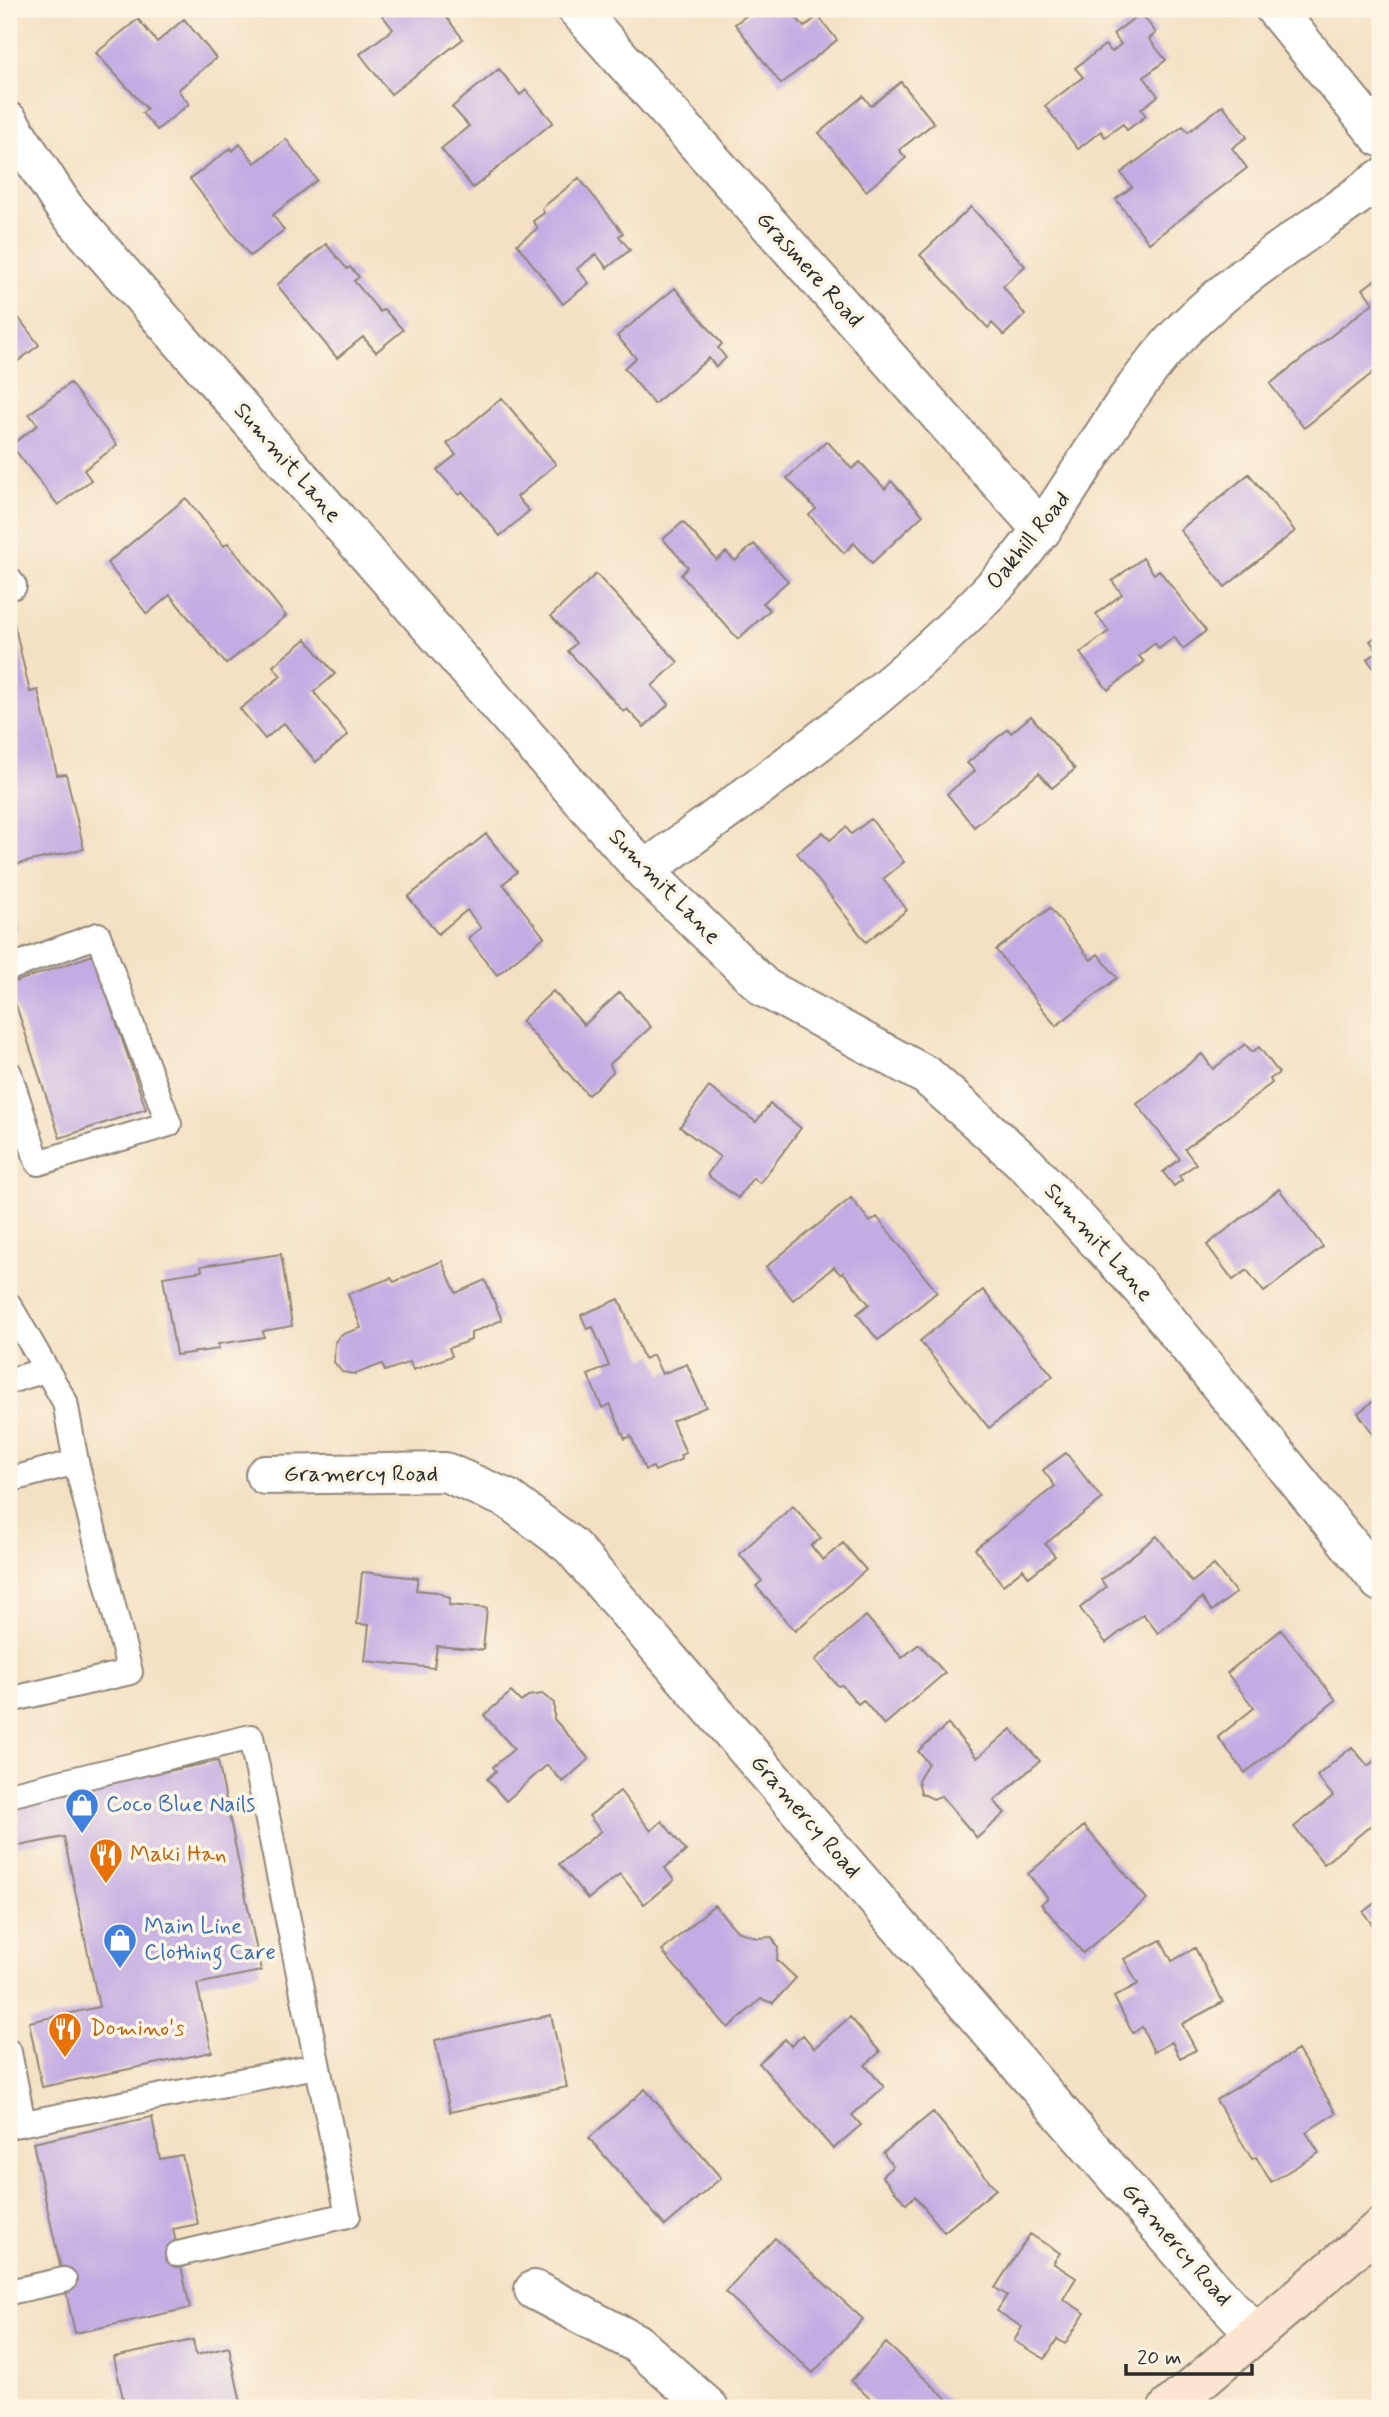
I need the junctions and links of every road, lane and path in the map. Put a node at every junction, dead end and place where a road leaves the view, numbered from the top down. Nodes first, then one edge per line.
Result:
1 (577, 9) edge
2 (1275, 9) edge
3 (9, 122) edge
4 (1380, 138) edge
5 (1380, 179) edge
6 (1042, 530) junction
7 (644, 871) junction
8 (9, 968) edge
9 (9, 1073) edge
10 (9, 1305) edge
11 (46, 1370) junction
12 (9, 1381) edge
13 (76, 1462) junction
14 (265, 1475) dead end
15 (9, 1480) edge
16 (1380, 1582) edge
17 (9, 1699) edge
18 (9, 1795) edge
19 (9, 2052) edge
20 (316, 2066) junction
21 (16, 2124) edge
22 (1380, 2228) edge
23 (178, 2254) dead end
24 (64, 2280) dead end
25 (534, 2290) dead end
26 (9, 2292) edge
27 (1255, 2333) junction
28 (709, 2408) edge
29 (1168, 2408) edge

1 - 6 street, Grasmere Road
2 - 4 street
3 - 7 street, Summit Lane
5 - 6 street, Oakhill Road
6 - 7 street, Oakhill Road
7 - 16 street, Summit Lane
8 - 9 lane
10 - 11 lane
11 - 12 lane
11 - 13 lane
13 - 15 lane
13 - 17 lane
14 - 27 street, Gramercy Road
18 - 20 lane
19 - 21 lane
20 - 21 lane
20 - 23 lane
22 - 27 main road
24 - 26 lane
25 - 28 street
27 - 29 main road

